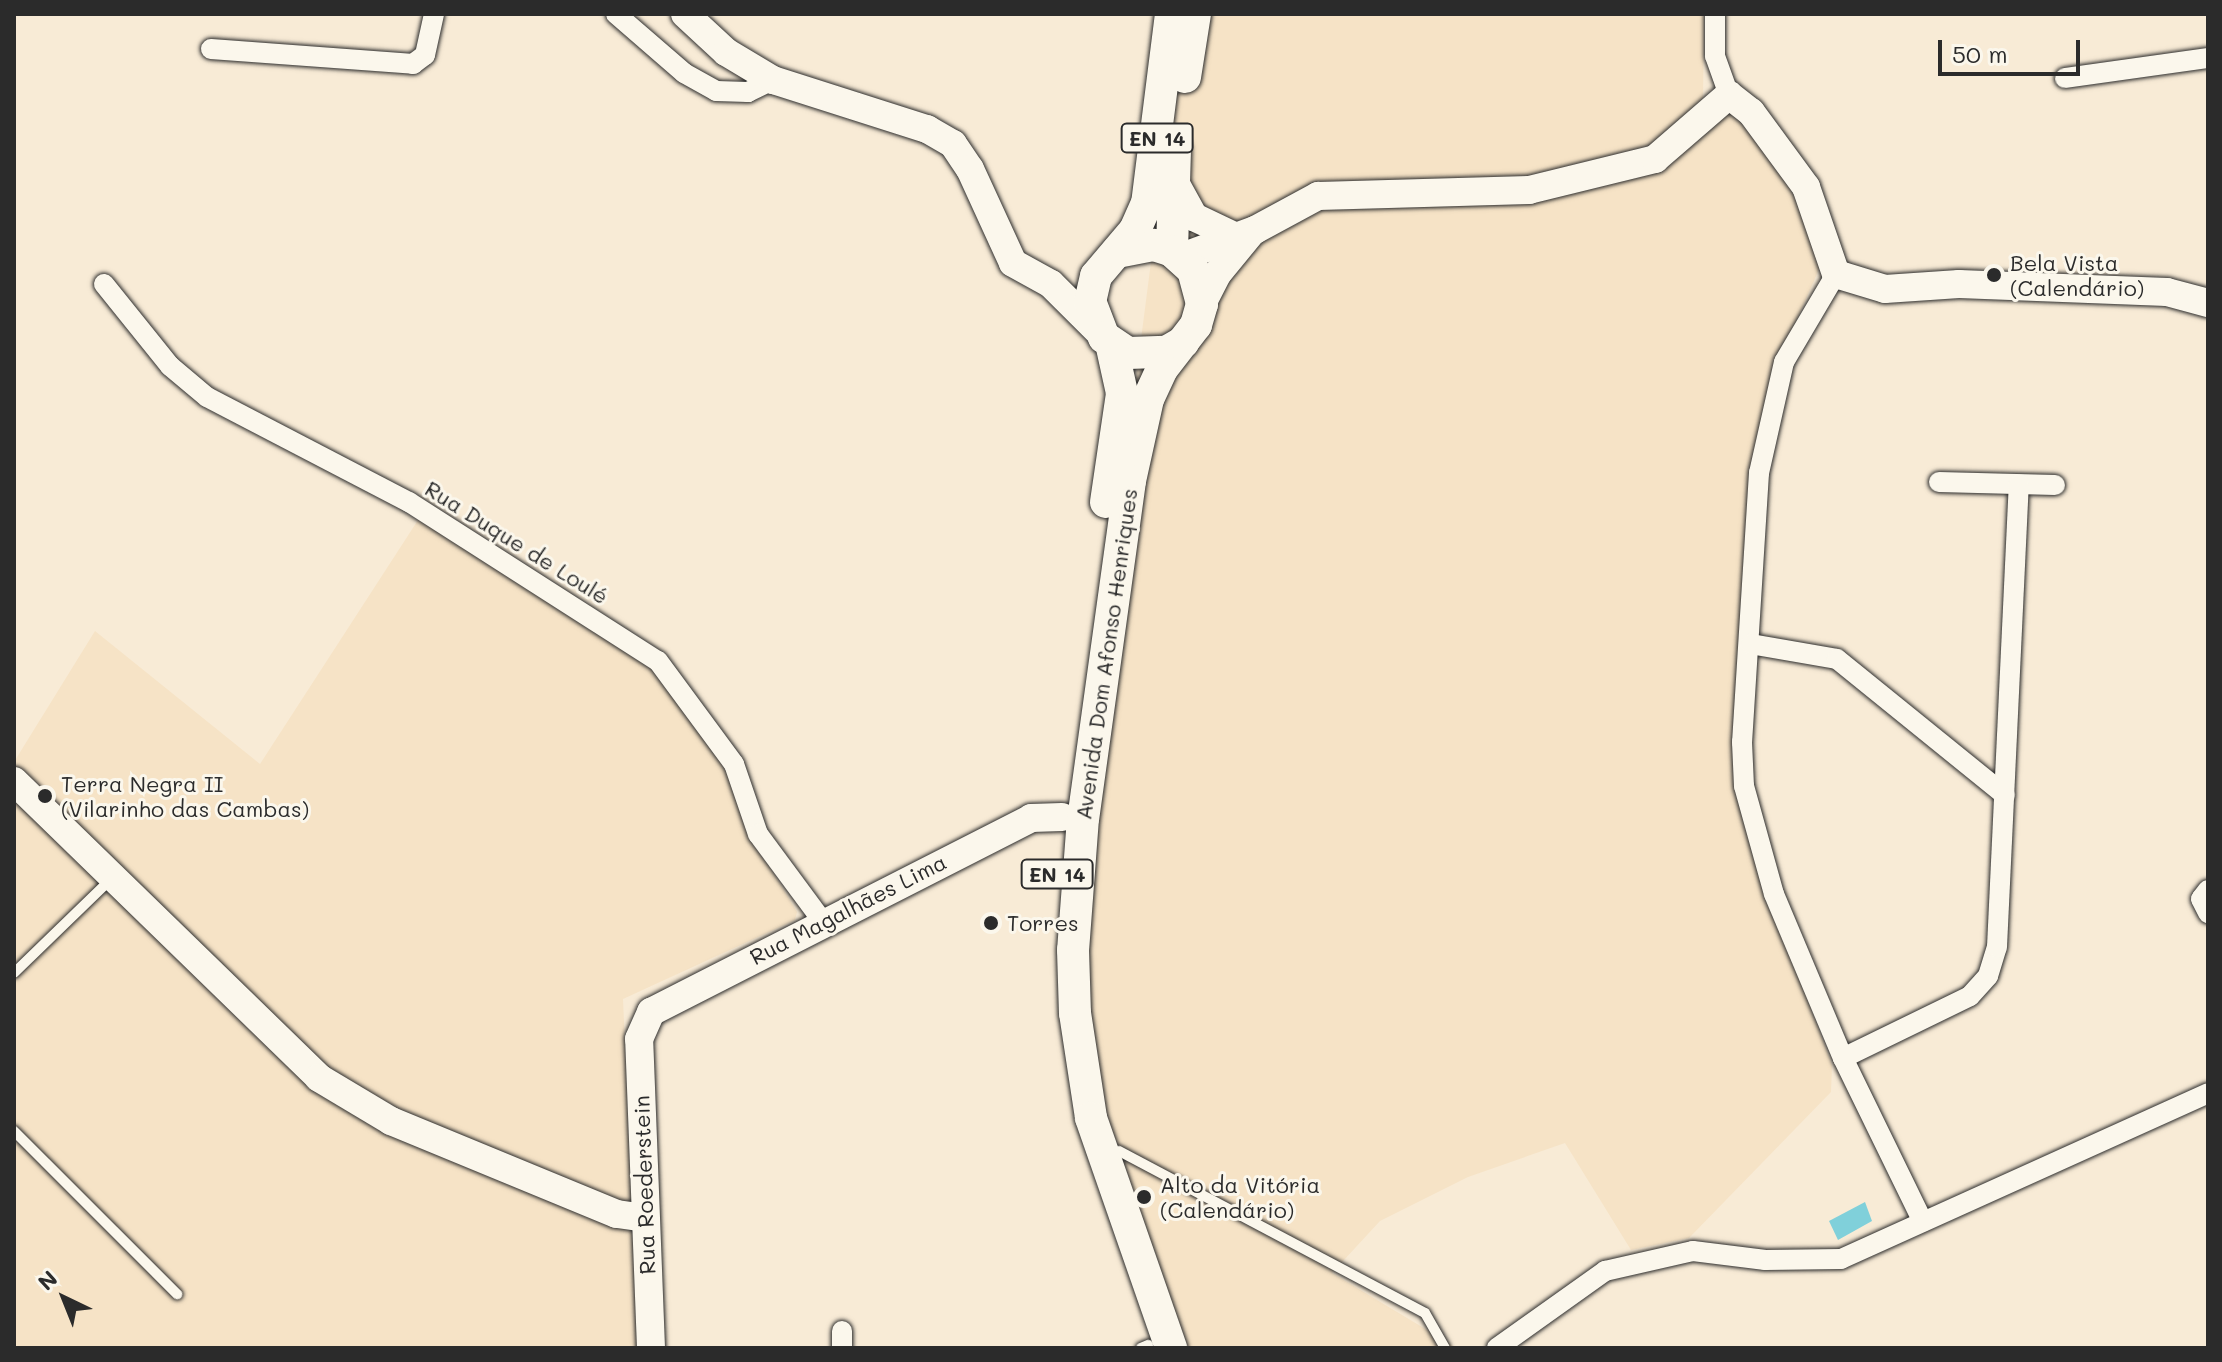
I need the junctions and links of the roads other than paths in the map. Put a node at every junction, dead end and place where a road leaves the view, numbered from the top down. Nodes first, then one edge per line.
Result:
1 (434, 14) edge
2 (616, 14) edge
3 (685, 14) edge
4 (1171, 14) edge
5 (1195, 14) edge
6 (1715, 14) edge
7 (211, 49) dead end
8 (2208, 58) edge
9 (2065, 78) dead end
10 (773, 80) junction
11 (1729, 95) junction
12 (1172, 177) junction
13 (1245, 233) junction
14 (1177, 254) junction
15 (1110, 259) junction
16 (1836, 274) junction
17 (104, 284) dead end
18 (1051, 284) junction
19 (2208, 303) edge
20 (1202, 304) junction
21 (1107, 340) junction
22 (1183, 342) junction
23 (1939, 482) dead end
24 (2019, 485) junction
25 (2055, 485) dead end
26 (1751, 644) junction
27 (14, 781) edge
28 (2005, 795) junction
29 (1062, 817) junction
30 (111, 878) junction
31 (2208, 890) edge
32 (2208, 913) edge
33 (823, 922) junction
34 (14, 973) edge
35 (644, 1022) joint
36 (1843, 1058) junction
37 (2208, 1093) edge
38 (14, 1131) edge
39 (1116, 1158) junction
40 (644, 1218) junction
41 (1923, 1222) junction
42 (177, 1294) dead end
43 (1152, 1347) edge
44 (651, 1348) edge
45 (1445, 1348) edge
46 (1497, 1348) edge

1 - 7 street
2 - 10 street
3 - 10 street
4 - 15 main road, Avenida Dom Afonso Henriques / EN 14
5 - 12 main road, EN 14
6 - 11 street
8 - 9 street
10 - 18 street
11 - 13 street
11 - 16 street
12 - 13 street
12 - 14 main road, EN 14
13 - 14 street
13 - 20 street
14 - 15 main road
14 - 20 main road, EN 14
15 - 18 street
15 - 21 main road, Avenida Dom Afonso Henriques / EN 14
16 - 19 street
16 - 26 street
17 - 33 street, Rua Duque de Loulé
18 - 21 street
20 - 22 main road, Avenida Dom Afonso Henriques / EN 14
21 - 22 main road
21 - 29 main road, Avenida Dom Afonso Henriques / EN 14
22 - 39 main road, Avenida Dom Afonso Henriques / EN 14
23 - 24 street
24 - 25 street
24 - 28 street
26 - 28 street
26 - 36 street
27 - 30 street
28 - 36 street
29 - 33 street, Rua Magalhães Lima
29 - 43 main road, Avenida Dom Afonso Henriques / EN 14
30 - 34 lane
30 - 40 street
31 - 32 street
33 - 35 street, Rua Magalhães Lima
35 - 40 street, Rua Roederstein
36 - 41 street
37 - 41 street
38 - 42 lane
39 - 43 main road, Avenida Dom Afonso Henriques / EN 14
39 - 45 lane
40 - 44 street, Rua Roederstein
41 - 46 street

